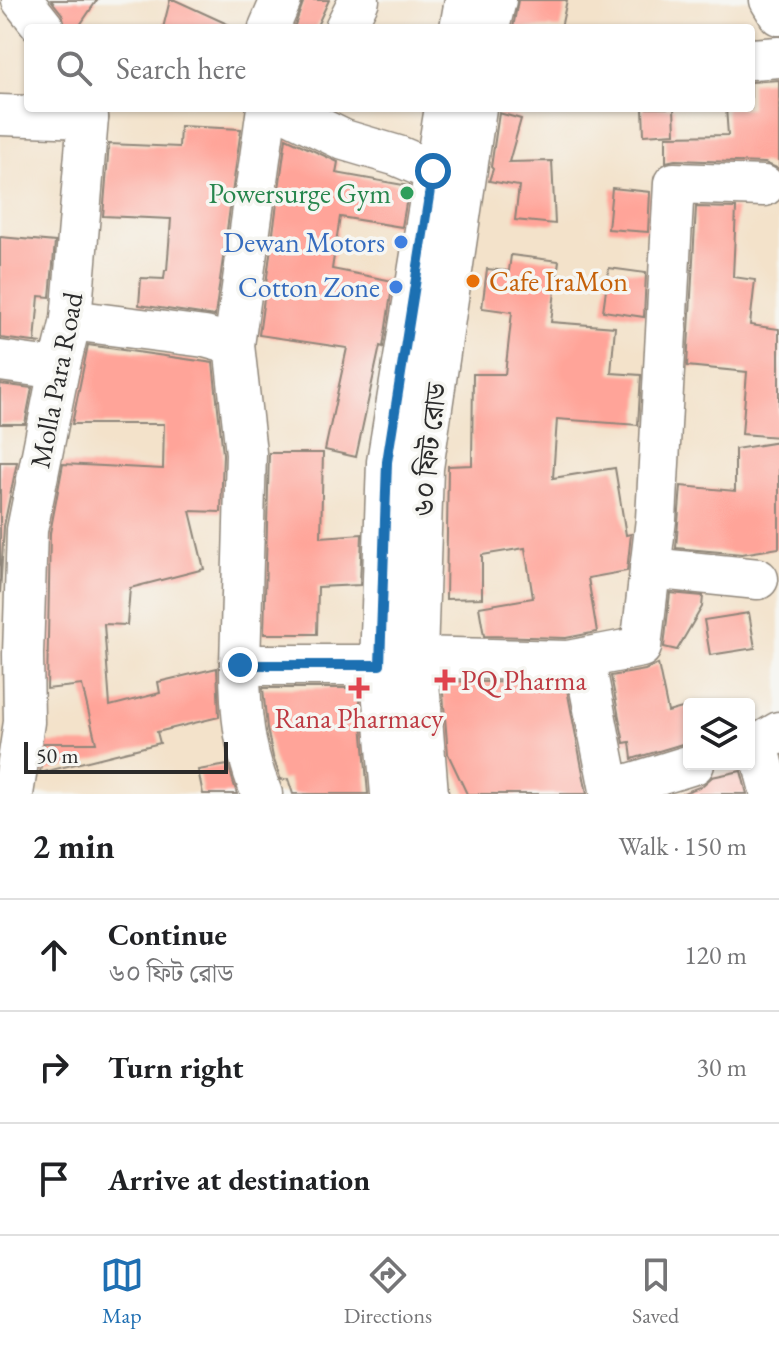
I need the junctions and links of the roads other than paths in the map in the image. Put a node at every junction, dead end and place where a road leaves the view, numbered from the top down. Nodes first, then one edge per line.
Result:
1 (22, 0) edge
2 (281, 0) edge
3 (359, 0) edge
4 (465, 0) edge
5 (496, 0) edge
6 (770, 0) edge
7 (779, 15) edge
8 (41, 24) edge
9 (271, 24) edge
10 (347, 24) edge
11 (461, 24) edge
12 (490, 24) edge
13 (779, 57) edge
14 (755, 59) edge
15 (287, 112) edge
16 (291, 112) edge
17 (444, 112) edge
18 (475, 112) edge
19 (87, 113) edge
20 (0, 115) edge
21 (433, 171) junction
22 (764, 186) dead end
23 (71, 320) junction
24 (424, 344) junction
25 (234, 345) junction
26 (0, 361) edge
27 (59, 369) junction
28 (13, 530) edge
29 (650, 568) junction
30 (758, 579) dead end
31 (584, 658) junction
32 (398, 661) junction
33 (240, 665) junction
34 (12, 722) edge
35 (762, 741) edge
36 (683, 767) edge
37 (13, 794) edge
38 (262, 794) edge
39 (391, 794) edge
40 (428, 794) edge
41 (771, 794) edge

1 - 8 street
2 - 9 street
3 - 10 street
4 - 11 street
5 - 12 street
6 - 7 street
13 - 14 street
15 - 25 street
16 - 21 street
17 - 21 street, ৬০ ফিট রোড
18 - 24 street, ৬০ ফিট রোড
19 - 20 street
19 - 23 street, Molla Para Road
21 - 24 street, ৬০ ফিট রোড
22 - 29 street
23 - 25 street
23 - 27 street, Molla Para Road
24 - 32 street, ৬০ ফিট রোড
25 - 33 street
26 - 27 street
27 - 28 street, Molla Para Road
28 - 34 street, Molla Para Road
29 - 30 street
29 - 31 street
31 - 32 street
31 - 36 street
32 - 33 street
32 - 39 street, ৬০ ফিট রোড
32 - 40 street, ৬০ ফিট রোড
33 - 38 street
34 - 37 street, Molla Para Road
35 - 41 street

